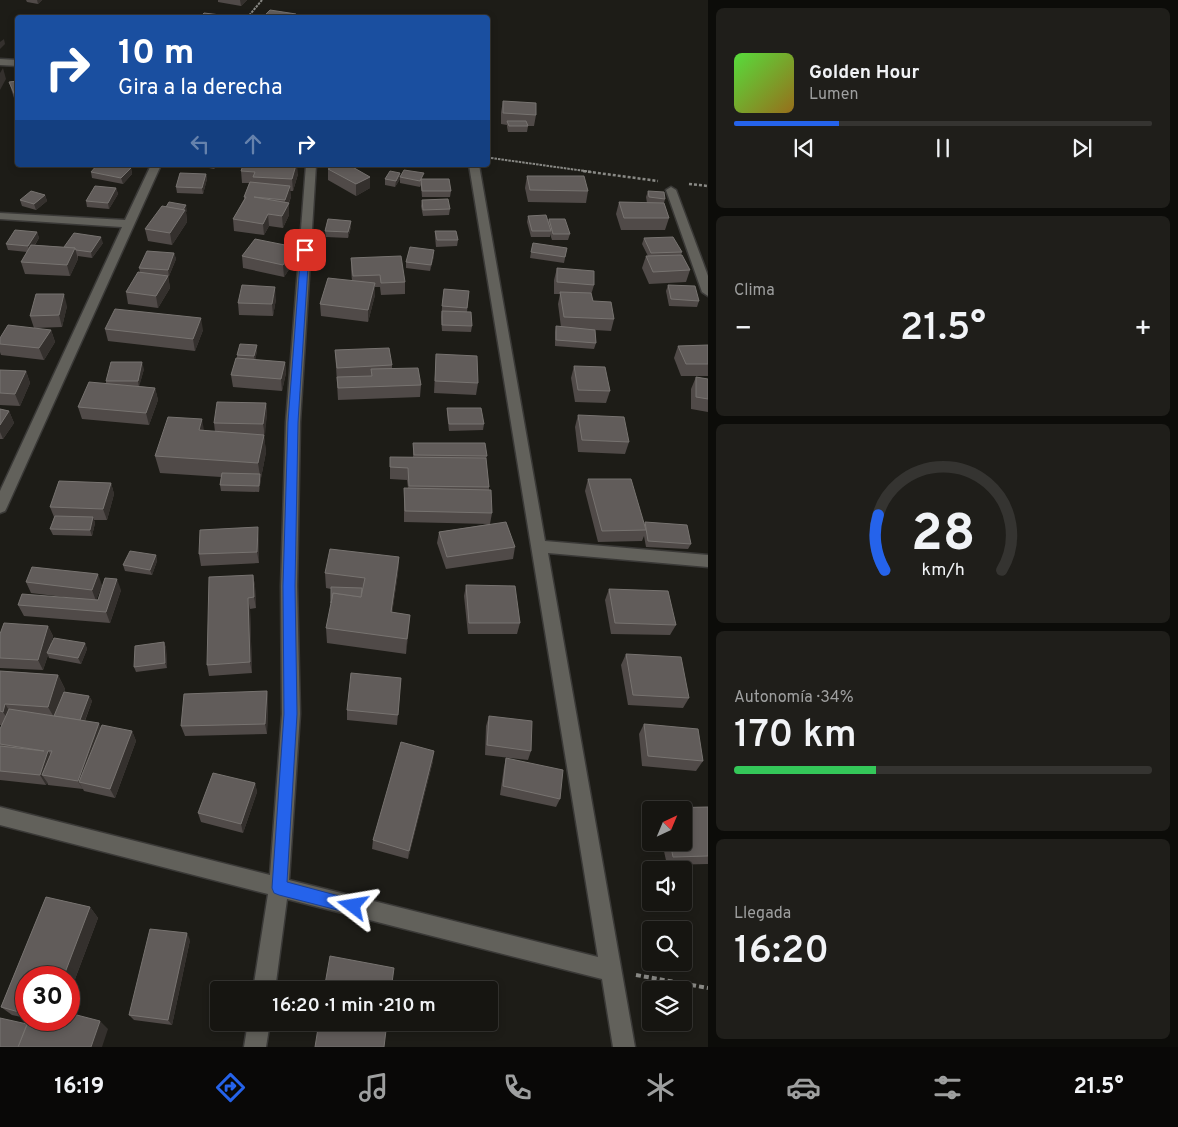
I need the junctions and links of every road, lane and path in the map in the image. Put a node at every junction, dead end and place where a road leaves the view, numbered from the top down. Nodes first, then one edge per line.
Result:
1 (262, 0) edge
2 (250, 15) edge
3 (0, 62) edge
4 (15, 64) edge
5 (490, 158) edge
6 (155, 167) edge
7 (311, 167) edge
8 (474, 167) edge
9 (659, 181) dead end
10 (685, 184) dead end
11 (708, 186) edge
12 (671, 190) dead end
13 (0, 216) edge
14 (129, 224) junction
15 (708, 292) edge
16 (0, 507) edge
17 (539, 546) junction
18 (708, 561) edge
19 (0, 816) edge
20 (279, 888) junction
21 (611, 970) junction
22 (265, 981) edge
23 (708, 988) edge
24 (258, 1031) edge
25 (255, 1047) edge
26 (624, 1047) edge

1 - 2 path
3 - 4 street
5 - 9 path
6 - 14 street
7 - 20 street
8 - 17 street
10 - 11 path
12 - 15 street
13 - 14 street
14 - 16 street
17 - 18 street
17 - 21 street
19 - 20 street
20 - 21 street
20 - 22 street
21 - 23 path
21 - 26 street
24 - 25 street

